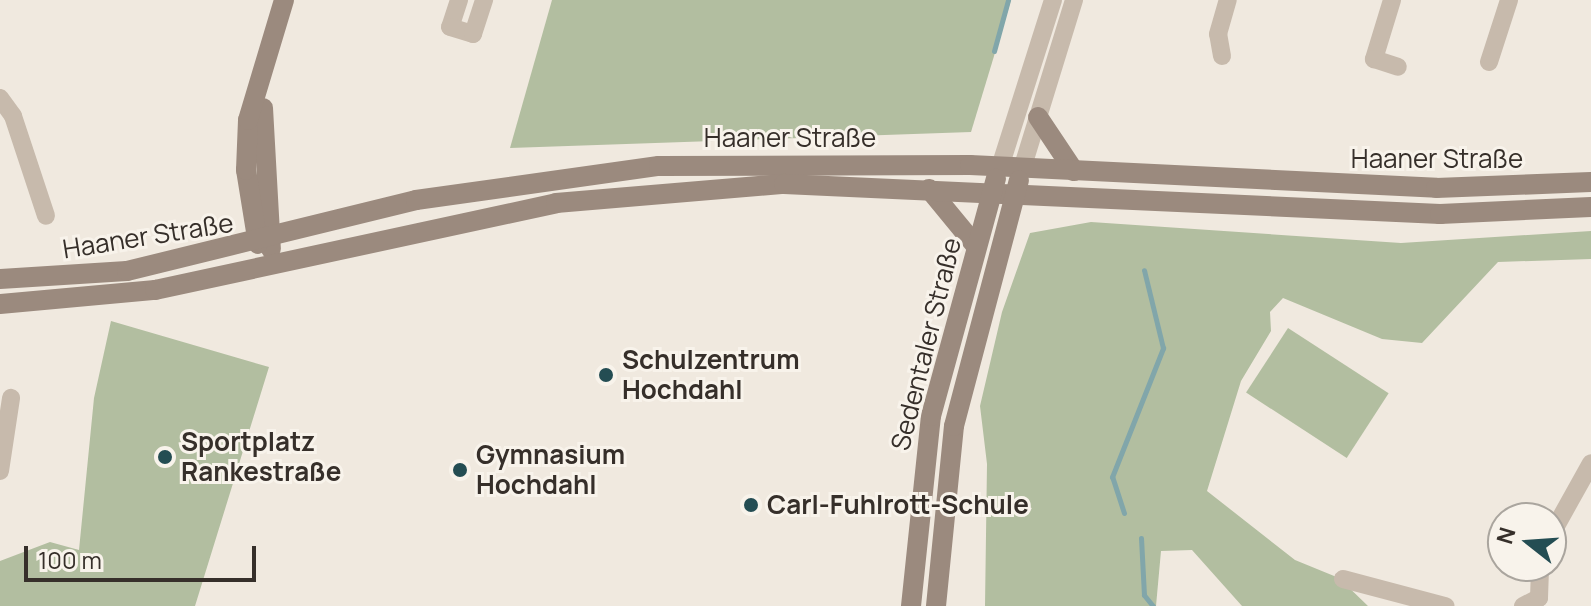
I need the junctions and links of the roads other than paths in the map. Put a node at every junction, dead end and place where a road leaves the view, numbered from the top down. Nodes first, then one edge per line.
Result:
1 (284, 0) edge
2 (459, 0) edge
3 (484, 0) edge
4 (1053, 0) edge
5 (1074, 0) edge
6 (1228, 0) edge
7 (1392, 0) edge
8 (1509, 0) edge
9 (1222, 56) dead end
10 (1489, 62) dead end
11 (1398, 67) dead end
12 (0, 98) edge
13 (1038, 117) junction
14 (1000, 167) junction
15 (1022, 169) junction
16 (1074, 171) junction
17 (1591, 182) edge
18 (929, 189) junction
19 (993, 191) junction
20 (1016, 192) junction
21 (1591, 207) edge
22 (46, 216) dead end
23 (268, 245) junction
24 (976, 246) junction
25 (289, 260) junction
26 (238, 273) junction
27 (0, 279) edge
28 (0, 304) edge
29 (11, 398) dead end
30 (1591, 463) edge
31 (0, 471) edge
32 (1567, 506) edge
33 (1343, 579) dead end
34 (1539, 582) edge
35 (1538, 603) edge
36 (911, 606) edge
37 (936, 606) edge
38 (1445, 606) edge

1 - 23 main road
2 - 3 street
4 - 14 street
5 - 13 street
6 - 9 street
7 - 11 street
8 - 10 street
12 - 22 street
13 - 15 street
13 - 16 main road
14 - 15 main road, Haaner Straße
14 - 19 main road, Sedentaler Straße
14 - 23 main road, Haaner Straße
15 - 16 main road, Haaner Straße
15 - 20 main road, Sedentaler Straße
16 - 17 main road, Haaner Straße
18 - 19 main road, Haaner Straße
18 - 24 main road
18 - 25 main road, Haaner Straße
19 - 20 main road, Haaner Straße
19 - 24 main road, Sedentaler Straße
20 - 21 main road, Haaner Straße
20 - 37 main road, Sedentaler Straße
23 - 25 main road
23 - 26 main road
23 - 27 main road, Haaner Straße
24 - 36 main road, Sedentaler Straße
25 - 26 main road, Haaner Straße
26 - 28 main road, Haaner Straße
29 - 31 street
30 - 32 street
33 - 38 street
34 - 35 street

